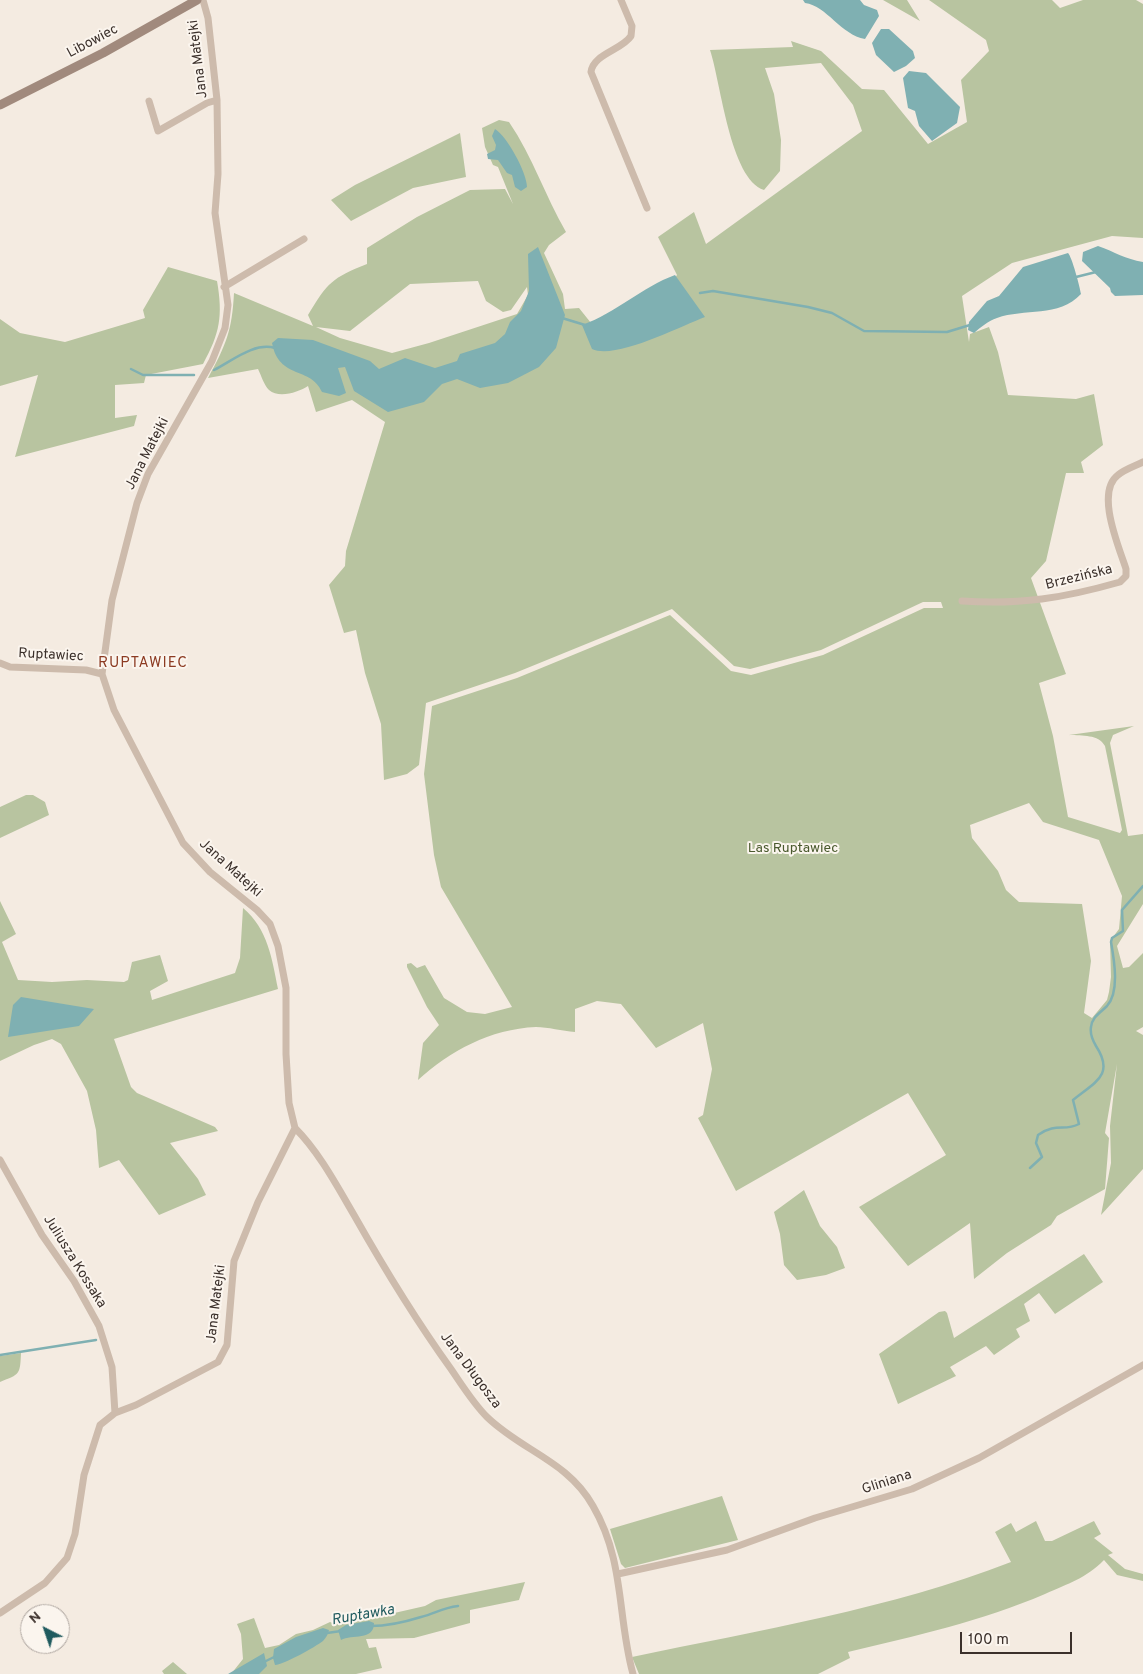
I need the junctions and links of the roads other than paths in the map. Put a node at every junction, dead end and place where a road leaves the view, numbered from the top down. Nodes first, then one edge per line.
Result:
1 (197, 0) edge
2 (203, 0) edge
3 (621, 0) edge
4 (217, 100) junction
5 (149, 101) dead end
6 (0, 105) edge
7 (647, 208) dead end
8 (304, 239) dead end
9 (224, 287) junction
10 (1143, 462) edge
11 (962, 601) dead end
12 (0, 663) edge
13 (102, 674) junction
14 (295, 1128) junction
15 (0, 1160) edge
16 (1143, 1365) edge
17 (115, 1413) junction
18 (618, 1574) junction
19 (0, 1613) edge
20 (633, 1674) edge

1 - 6 street, Libowiec
2 - 4 street, Jana Matejki
3 - 7 street
4 - 5 street
4 - 9 street, Jana Matejki
8 - 9 street
9 - 13 street, Jana Matejki
10 - 11 street, Brzezińska
12 - 13 street, Ruptawiec
13 - 14 street, Jana Matejki
14 - 17 street, Jana Matejki
14 - 18 street, Jana Długosza
15 - 17 street, Juliusza Kossaka
16 - 18 street, Gliniana
17 - 19 street, Jana Matejki
18 - 20 street, Jana Długosza

